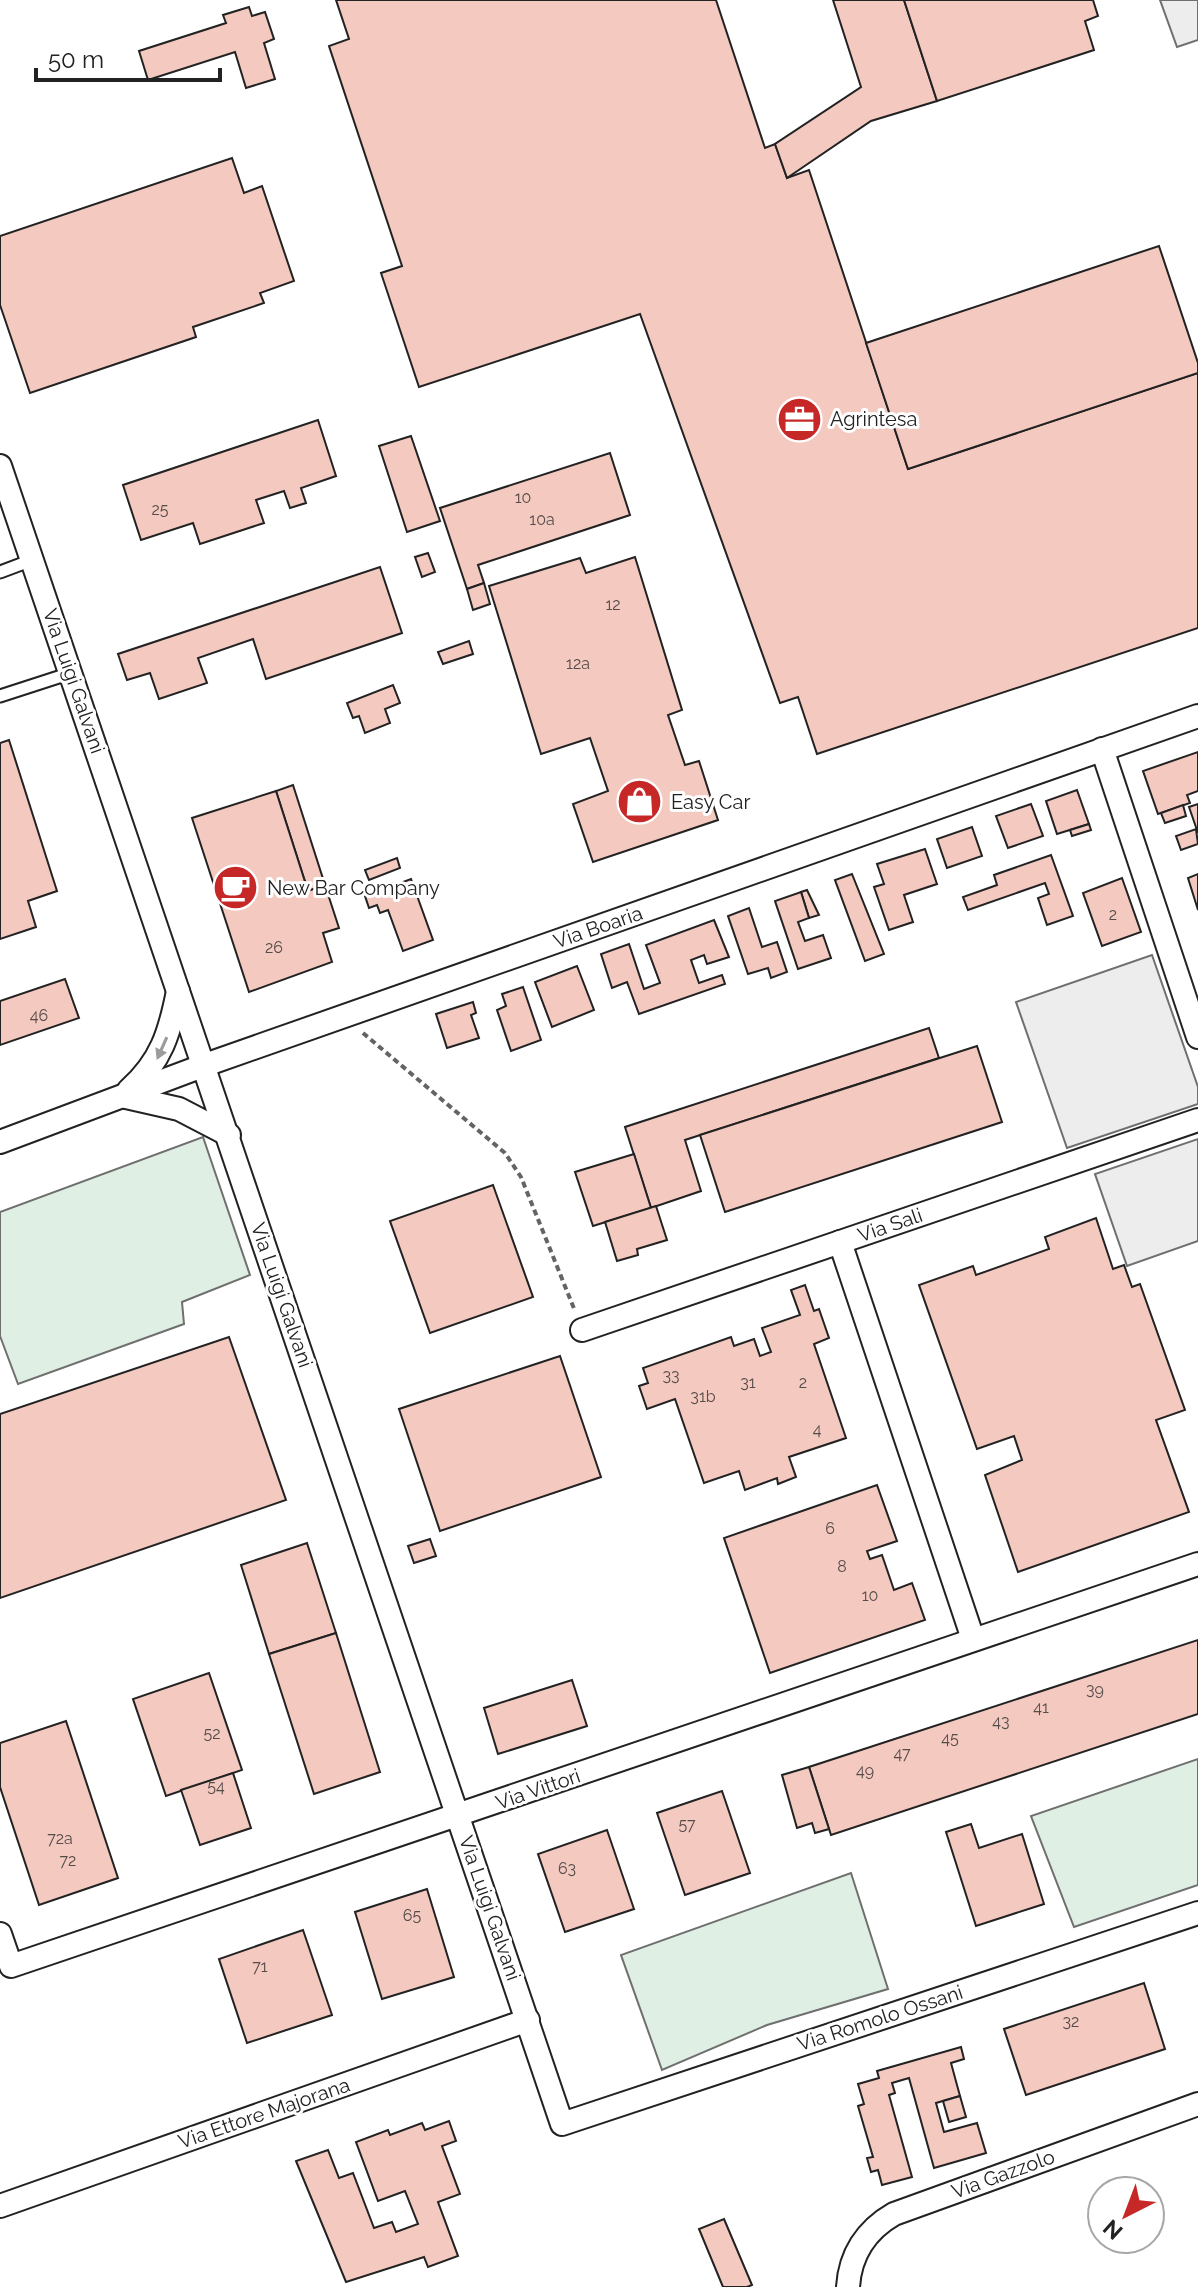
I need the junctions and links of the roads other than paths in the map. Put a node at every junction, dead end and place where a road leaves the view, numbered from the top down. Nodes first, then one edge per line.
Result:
1 (0, 466) edge
2 (32, 560) junction
3 (0, 572) edge
4 (71, 673) junction
5 (0, 696) edge
6 (1198, 716) edge
7 (1102, 749) junction
8 (178, 987) junction
9 (1198, 1037) edge
10 (205, 1065) junction
11 (122, 1096) junction
12 (1198, 1120) edge
13 (229, 1135) junction
14 (0, 1142) edge
15 (840, 1242) junction
16 (582, 1330) road end
17 (1198, 1564) edge
18 (973, 1639) junction
19 (459, 1816) junction
20 (1198, 1913) edge
21 (0, 1934) edge
22 (5, 1968) edge
23 (528, 2020) junction
24 (1198, 2104) edge
25 (562, 2124) joint
26 (0, 2206) edge
27 (848, 2287) edge

1 - 2 street, Via Luigi Galvani
2 - 3 lane
2 - 4 street, Via Luigi Galvani
4 - 5 lane
4 - 8 street, Via Luigi Galvani
6 - 7 street, Via Boaria
7 - 9 street
7 - 10 street, Via Boaria
8 - 10 street, Via Luigi Galvani
8 -> 11 street
10 - 11 street, Via Boaria
10 - 13 street, Via Luigi Galvani
11 - 13 street
11 - 14 street, Via Boaria
12 - 15 street, Via Sali
13 - 19 street, Via Luigi Galvani
15 - 16 street, Via Sali
15 - 18 street
17 - 18 street, Via Vittori
18 - 19 street, Via Vittori
19 - 22 street, Via Vittori
19 - 23 street, Via Luigi Galvani
20 - 25 street, Via Romolo Ossani
21 - 22 street, Via Vittori
23 - 25 street, Via Luigi Galvani
23 - 26 street, Via Ettore Majorana
24 - 27 street, Via Gazzolo

